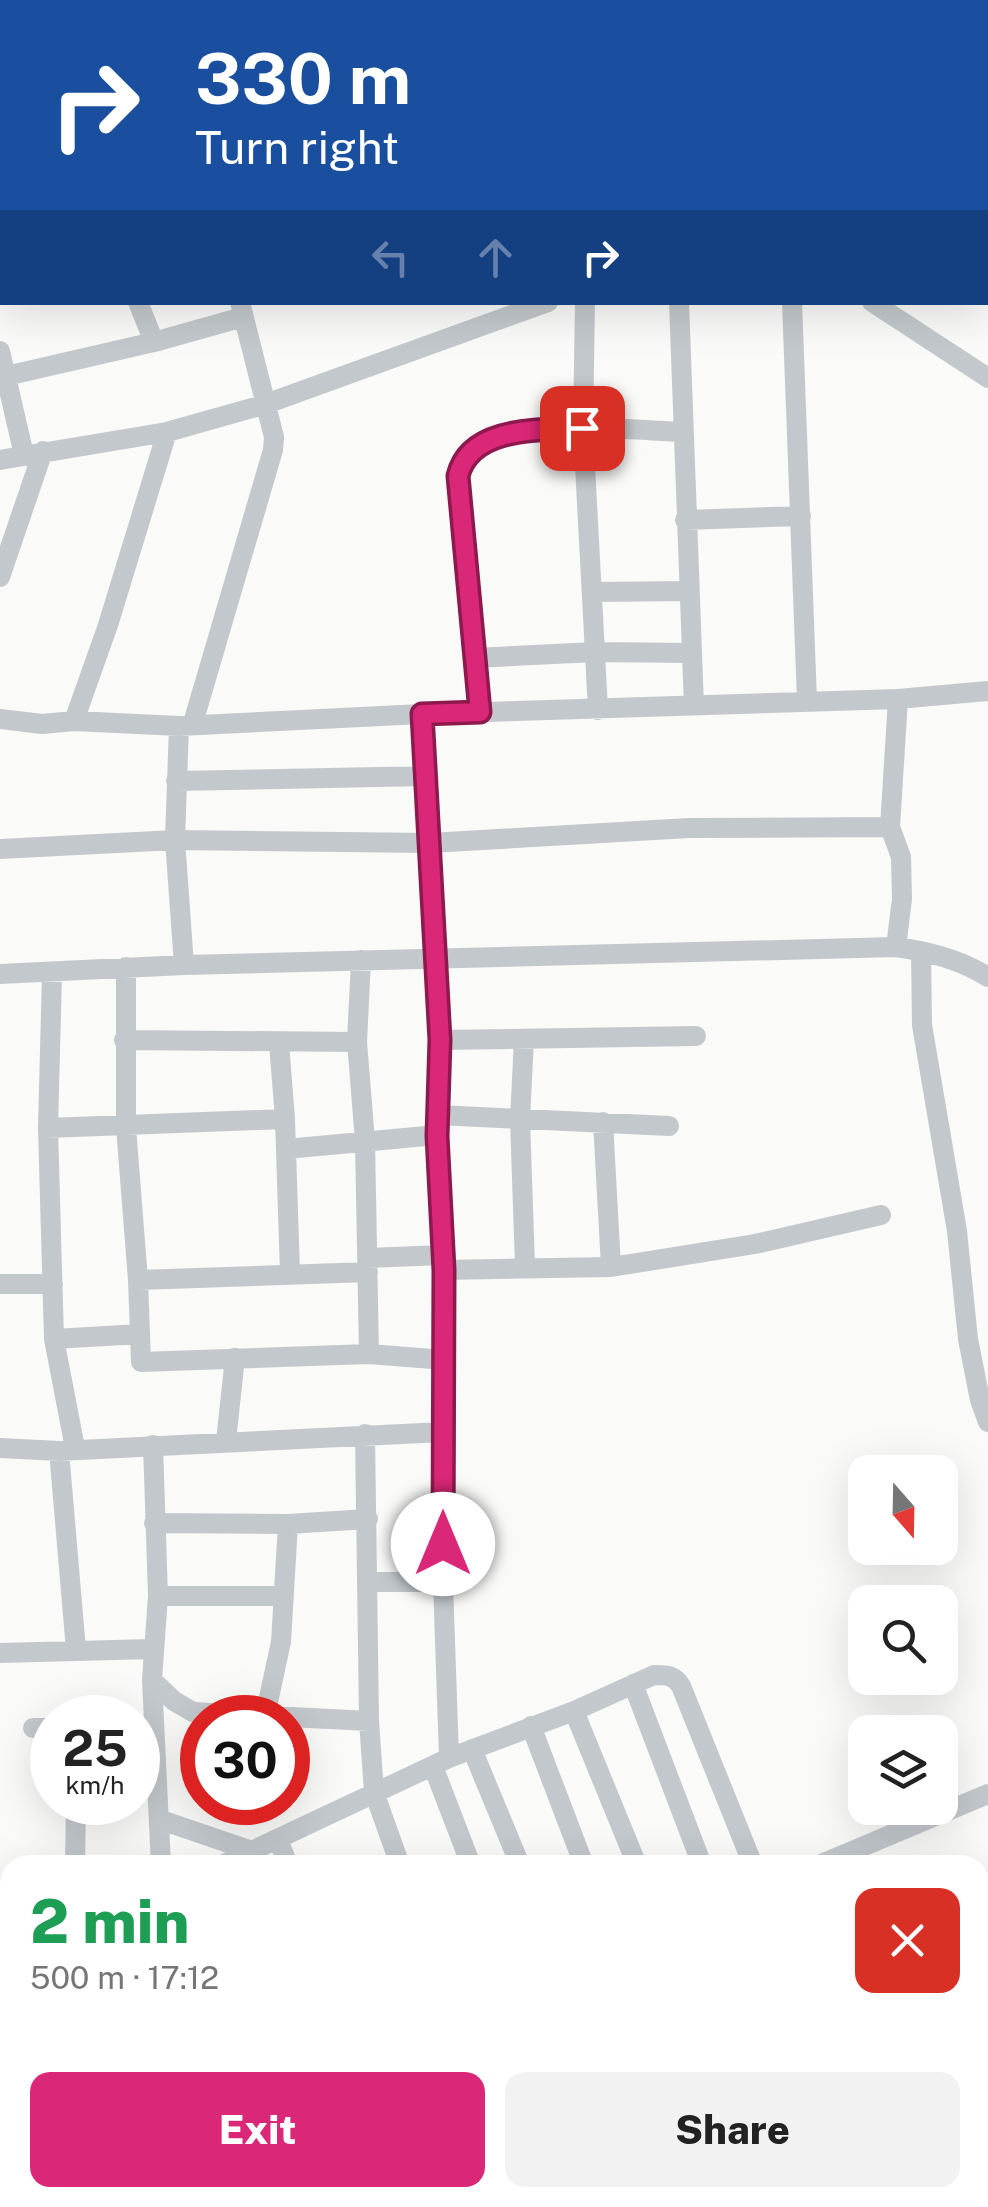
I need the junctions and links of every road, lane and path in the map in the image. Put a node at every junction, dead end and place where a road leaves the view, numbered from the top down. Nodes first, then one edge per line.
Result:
1 (139, 305) edge
2 (540, 305) edge
3 (584, 305) edge
4 (679, 305) edge
5 (792, 305) edge
6 (888, 306) edge
7 (241, 310) edge
8 (154, 342) junction
9 (0, 351) edge
10 (6, 376) junction
11 (988, 378) edge
12 (263, 404) junction
13 (582, 428) junction
14 (167, 432) junction
15 (683, 432) junction
16 (33, 453) junction
17 (0, 460) edge
18 (800, 516) junction
19 (685, 520) junction
20 (0, 577) edge
21 (689, 591) junction
22 (593, 592) junction
23 (595, 652) junction
24 (691, 653) junction
25 (475, 658) junction
26 (988, 692) edge
27 (898, 700) junction
28 (808, 701) junction
29 (694, 706) junction
30 (598, 710) junction
31 (480, 712) junction
32 (422, 714) junction
33 (0, 719) edge
34 (74, 720) junction
35 (186, 725) junction
36 (428, 776) junction
37 (176, 780) junction
38 (890, 827) junction
39 (175, 840) junction
40 (430, 843) junction
41 (0, 849) edge
42 (896, 948) junction
43 (921, 950) junction
44 (435, 958) junction
45 (360, 960) junction
46 (184, 965) junction
47 (126, 967) junction
48 (0, 974) edge
49 (52, 974) junction
50 (988, 977) edge
51 (696, 1036) dead end
52 (524, 1039) junction
53 (124, 1040) junction
54 (440, 1040) junction
55 (279, 1042) junction
56 (357, 1042) junction
57 (285, 1118) junction
58 (520, 1118) junction
59 (603, 1122) junction
60 (437, 1125) junction
61 (126, 1126) junction
62 (669, 1126) dead end
63 (48, 1128) junction
64 (365, 1142) junction
65 (286, 1150) junction
66 (881, 1215) dead end
67 (444, 1263) junction
68 (367, 1265) junction
69 (612, 1266) junction
70 (526, 1267) junction
71 (290, 1273) junction
72 (138, 1280) junction
73 (0, 1284) edge
74 (54, 1284) junction
75 (140, 1334) junction
76 (54, 1338) junction
77 (370, 1354) junction
78 (235, 1358) junction
79 (445, 1360) junction
80 (988, 1422) edge
81 (443, 1432) junction
82 (365, 1434) junction
83 (226, 1441) junction
84 (152, 1446) junction
85 (0, 1448) edge
86 (67, 1449) junction
87 (368, 1519) junction
88 (154, 1523) junction
89 (288, 1524) junction
90 (369, 1582) junction
91 (443, 1582) junction
92 (158, 1596) junction
93 (284, 1596) junction
94 (76, 1650) junction
95 (152, 1650) junction
96 (0, 1652) edge
97 (152, 1680) junction
98 (634, 1684) junction
99 (150, 1695) edge
100 (270, 1695) edge
101 (180, 1704) edge
102 (574, 1710) junction
103 (310, 1718) edge
104 (369, 1721) junction
105 (531, 1726) junction
106 (472, 1749) junction
107 (441, 1762) junction
108 (374, 1792) junction
109 (988, 1794) edge
110 (160, 1820) edge
111 (76, 1825) edge
112 (160, 1825) edge
113 (278, 1838) junction
114 (252, 1850) junction
115 (75, 1855) edge
116 (160, 1855) edge
117 (242, 1855) edge
118 (284, 1855) edge
119 (396, 1855) edge
120 (468, 1855) edge
121 (516, 1855) edge
122 (580, 1855) edge
123 (633, 1855) edge
124 (698, 1855) edge
125 (750, 1855) edge
126 (844, 1855) edge

1 - 8 street
2 - 12 street
3 - 13 street
4 - 15 street
5 - 18 street
6 - 11 street
7 - 8 street
7 - 12 street
8 - 10 street
9 - 10 street
10 - 16 street
12 - 14 street
12 - 35 street
13 - 15 street
13 - 22 street
13 - 25 street
14 - 16 street
14 - 34 street
15 - 19 street
16 - 17 street
16 - 20 street
18 - 19 street
18 - 28 street
19 - 21 street
21 - 22 street
21 - 24 street
22 - 23 street
23 - 24 street
23 - 25 street
23 - 30 street
24 - 29 street
25 - 31 street
26 - 27 street
27 - 28 street
27 - 38 street
28 - 29 street
29 - 30 street
30 - 31 street
31 - 32 street
32 - 35 street
32 - 36 street
33 - 34 street
34 - 35 street
35 - 37 street
36 - 37 street
36 - 40 street
37 - 39 street
38 - 40 street
38 - 42 street
39 - 40 street
39 - 41 street
39 - 46 street
40 - 44 street
42 - 43 street
42 - 44 street
43 - 50 street
43 - 80 street
44 - 45 street
44 - 54 street
45 - 46 street
45 - 56 street
46 - 47 street
47 - 49 street
47 - 53 street
48 - 49 street
49 - 63 street
51 - 52 street
52 - 54 street
52 - 58 street
53 - 55 street
53 - 61 street
54 - 60 street
55 - 56 street
55 - 57 street
56 - 64 street
57 - 61 street
57 - 65 street
58 - 59 street
58 - 60 street
58 - 70 street
59 - 62 street
59 - 69 street
60 - 64 street
60 - 67 street
61 - 63 street
61 - 72 street
63 - 74 street
64 - 65 street
64 - 68 street
65 - 71 street
66 - 69 street
67 - 68 street
67 - 70 street
67 - 79 street
68 - 71 street
68 - 77 street
69 - 70 street
71 - 72 street
72 - 75 street
73 - 74 street
74 - 76 street
75 - 76 street
75 - 78 street
76 - 86 street
77 - 78 street
77 - 79 street
78 - 83 street
79 - 81 street
81 - 82 street
81 - 91 street
82 - 83 street
82 - 87 street
83 - 84 street
84 - 86 street
84 - 88 street
85 - 86 street
86 - 94 street
87 - 89 street
87 - 90 street
88 - 89 street
88 - 92 street
89 - 93 street
90 - 91 street
90 - 104 street
91 - 107 street
92 - 93 street
92 - 95 street
93 - 100 street
94 - 95 street
94 - 96 street
95 - 97 street
97 - 99 street
97 - 101 street
98 - 102 street
98 - 124 street
98 - 125 street
102 - 105 street
102 - 123 street
103 - 104 street
104 - 108 street
105 - 106 street
105 - 122 street
106 - 107 street
106 - 121 street
107 - 108 street
107 - 120 street
108 - 113 street
108 - 119 street
109 - 126 street
110 - 114 street
111 - 115 street
112 - 116 street
113 - 114 street
113 - 118 street
114 - 117 street

